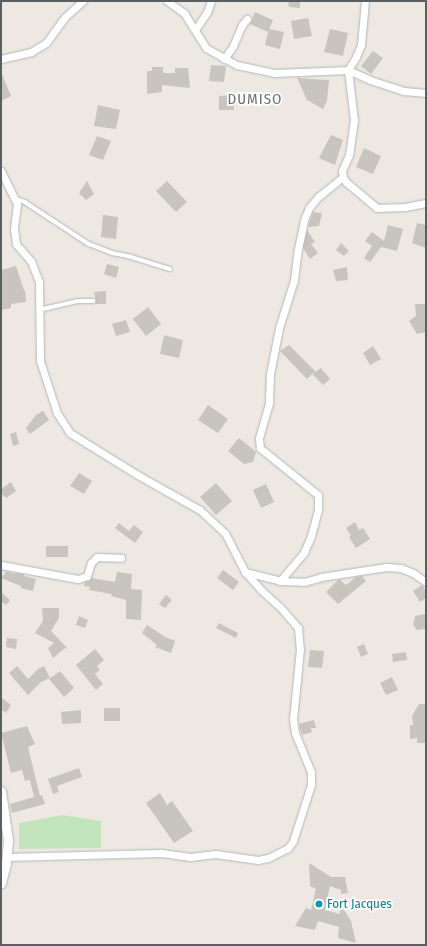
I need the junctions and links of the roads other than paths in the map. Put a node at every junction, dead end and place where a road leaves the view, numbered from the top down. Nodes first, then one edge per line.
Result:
1 (83, 1) edge
2 (167, 1) edge
3 (210, 1) edge
4 (364, 1) edge
5 (247, 20) dead end
6 (195, 30) junction
7 (1, 59) edge
8 (224, 59) junction
9 (348, 70) junction
10 (426, 92) edge
11 (1, 170) edge
12 (343, 177) junction
13 (15, 198) junction
14 (426, 203) edge
15 (170, 269) dead end
16 (93, 301) dead end
17 (38, 310) junction
18 (121, 558) dead end
19 (1, 565) edge
20 (245, 572) junction
21 (280, 581) junction
22 (426, 582) edge
23 (1, 791) edge
24 (4, 846) edge
25 (7, 857) junction
26 (1, 883) edge

1 - 7 street
2 - 6 street
3 - 6 street
4 - 9 street
5 - 8 street
6 - 8 street
8 - 9 street
9 - 10 street
9 - 12 street
11 - 13 street
12 - 14 street
12 - 21 street
13 - 15 lane
13 - 17 street
16 - 17 lane
17 - 20 street
18 - 19 street
20 - 21 street
20 - 25 street
21 - 22 street
23 - 24 street
24 - 25 street
25 - 26 street

